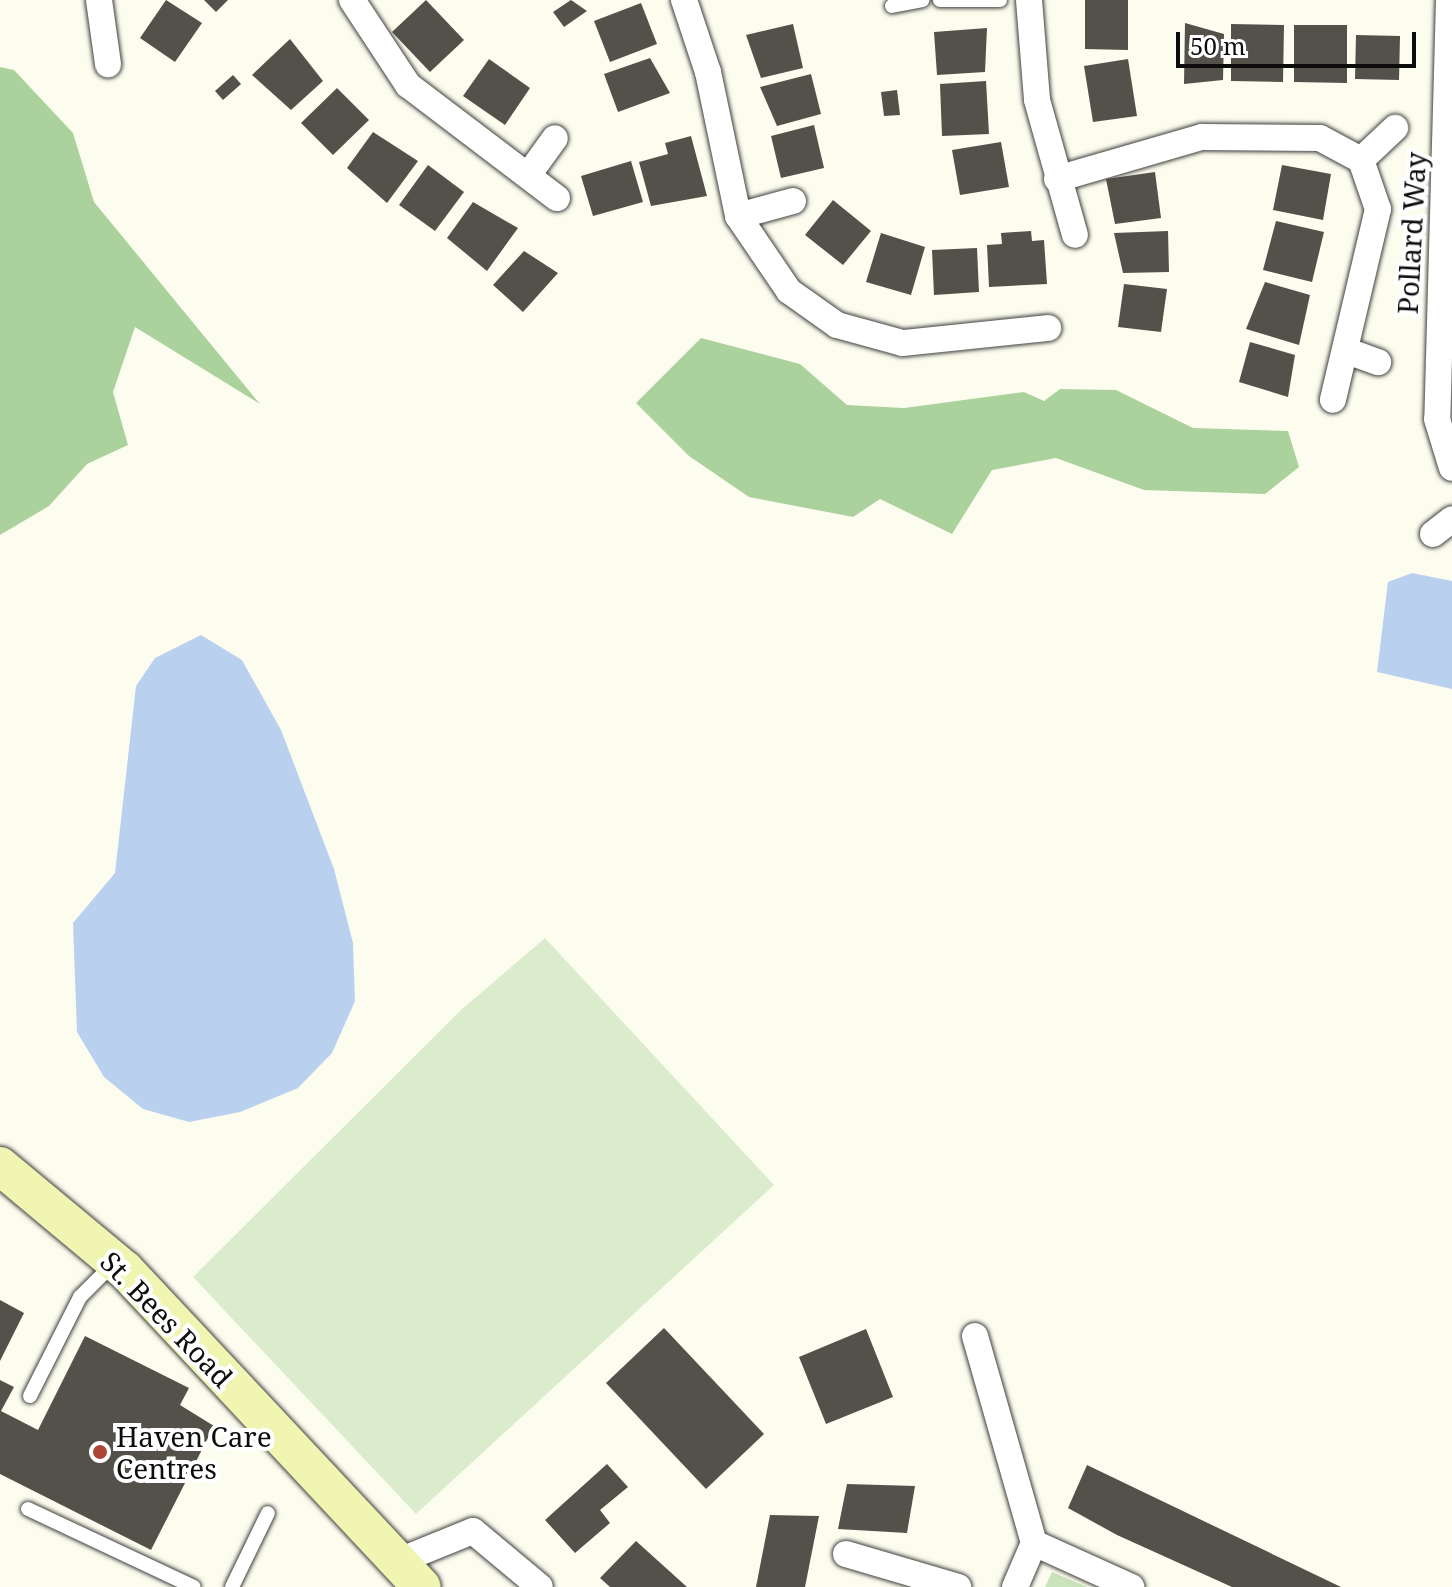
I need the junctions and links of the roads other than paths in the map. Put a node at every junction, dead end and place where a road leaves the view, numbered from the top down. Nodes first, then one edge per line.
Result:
1 (99, 0) edge
2 (352, 0) edge
3 (684, 0) edge
4 (922, 0) edge
5 (940, 0) edge
6 (1000, 0) edge
7 (1029, 0) edge
8 (1449, 0) edge
9 (892, 6) dead end
10 (108, 64) dead end
11 (1395, 128) dead end
12 (555, 138) dead end
13 (1361, 160) junction
14 (529, 174) junction
15 (1057, 179) junction
16 (557, 198) dead end
17 (793, 201) dead end
18 (738, 216) junction
19 (1075, 235) dead end
20 (1447, 262) edge
21 (1048, 328) dead end
22 (1350, 352) junction
23 (1378, 362) dead end
24 (1333, 400) dead end
25 (1452, 468) edge
26 (0, 1166) edge
27 (115, 1261) junction
28 (975, 1336) dead end
29 (30, 1396) dead end
30 (28, 1509) dead end
31 (268, 1513) dead end
32 (1034, 1543) junction
33 (846, 1554) dead end
34 (394, 1563) junction
35 (194, 1587) edge
36 (232, 1587) edge
37 (422, 1587) edge
38 (540, 1587) edge
39 (958, 1587) edge
40 (1015, 1587) edge
41 (1131, 1587) edge

1 - 10 street
2 - 14 street
3 - 18 street
4 - 9 lane
5 - 6 lane
7 - 15 street
8 - 20 street, Pollard Way
11 - 13 street
12 - 14 street
13 - 15 street
13 - 22 street
14 - 16 street
15 - 19 street
17 - 18 street
18 - 21 street
20 - 25 street, Pollard Way
22 - 23 street
22 - 24 street
26 - 27 main road, St. Bees Road
27 - 29 lane
27 - 34 main road, St. Bees Road
28 - 32 street
30 - 35 lane
31 - 36 lane
32 - 40 street
32 - 41 street
33 - 39 street
34 - 37 main road, St. Bees Road
34 - 38 street

